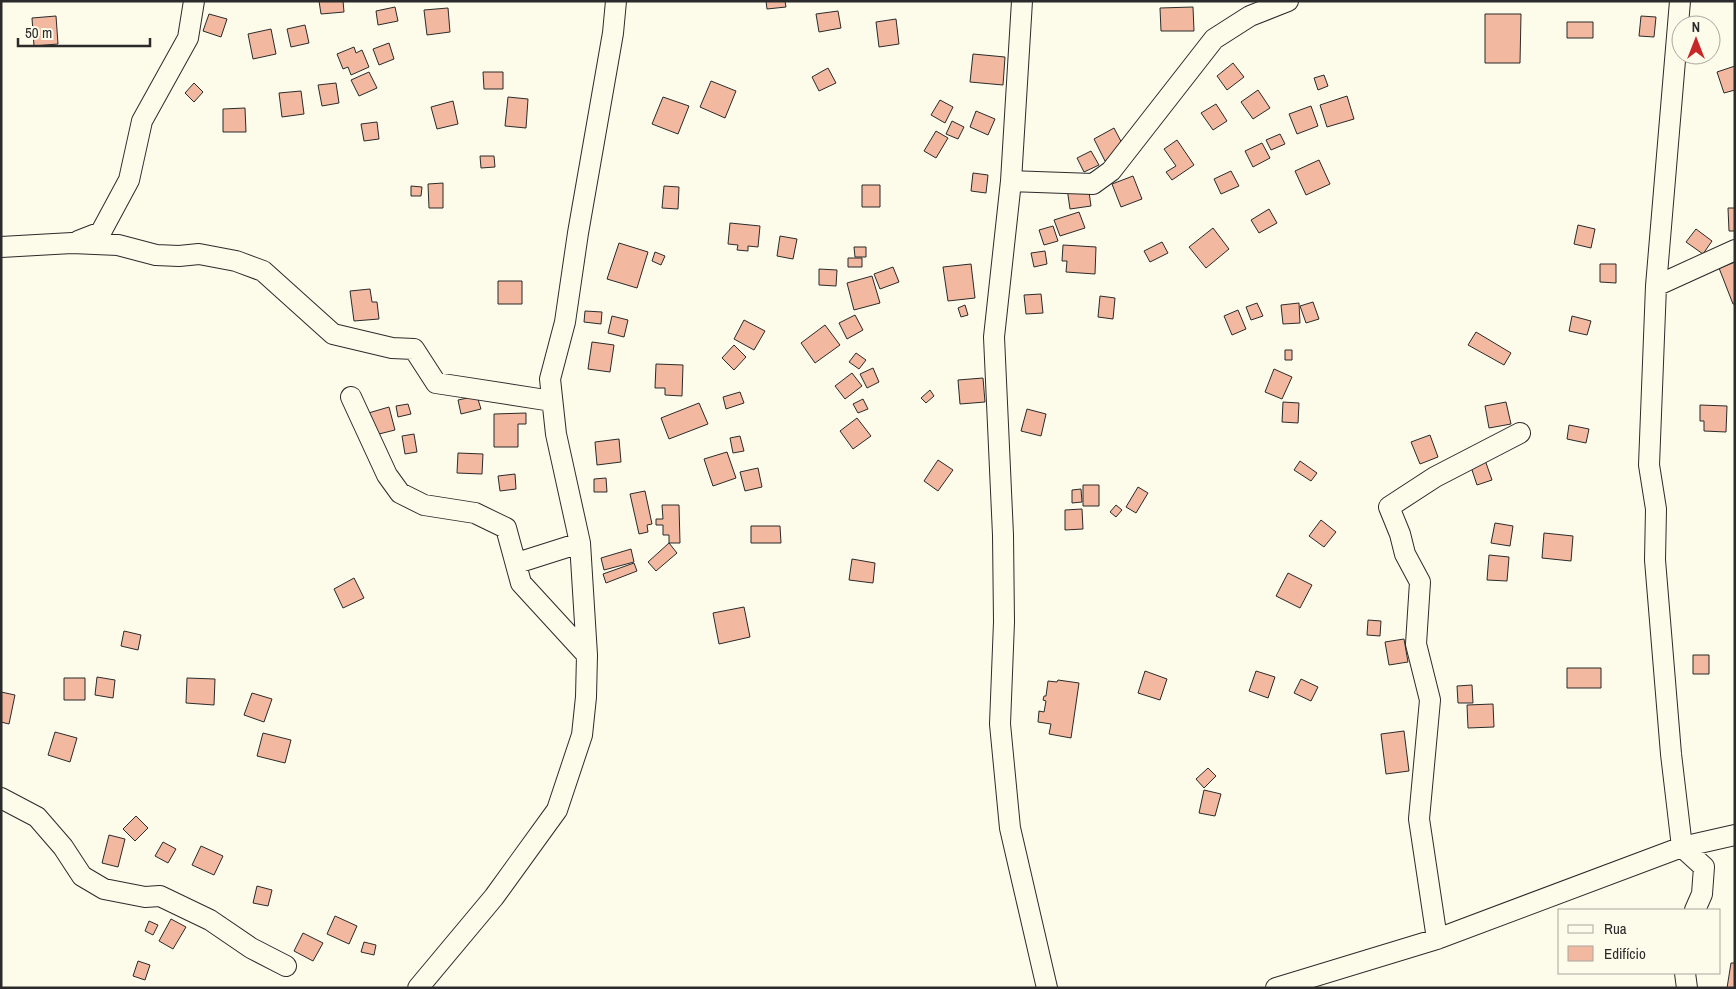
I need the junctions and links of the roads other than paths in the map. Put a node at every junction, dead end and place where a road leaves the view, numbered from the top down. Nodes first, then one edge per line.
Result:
1 (194, 1) edge
2 (616, 1) edge
3 (1022, 1) edge
4 (1288, 1) edge
5 (1680, 1) edge
6 (1011, 181) junction
7 (72, 243) junction
8 (1, 247) edge
9 (1735, 250) edge
10 (1656, 286) junction
11 (352, 396) dead end
12 (552, 401) junction
13 (1520, 434) dead end
14 (580, 543) junction
15 (516, 563) junction
16 (587, 655) junction
17 (1, 798) edge
18 (1735, 835) edge
19 (1682, 847) junction
20 (1695, 909) edge
21 (1437, 938) junction
22 (286, 966) dead end
23 (1685, 974) edge
24 (418, 988) edge
25 (1047, 988) edge
26 (1276, 988) edge
27 (1687, 988) edge

1 - 7 street
2 - 12 street
3 - 6 street
4 - 6 street
5 - 10 street
6 - 25 street
7 - 8 street
7 - 12 street
9 - 10 street
10 - 19 street
11 - 15 street
12 - 14 street
13 - 21 street
14 - 15 street
14 - 16 street
15 - 16 street
16 - 24 street
17 - 22 street
18 - 19 street
19 - 20 street
19 - 21 street
21 - 26 street
23 - 27 street

